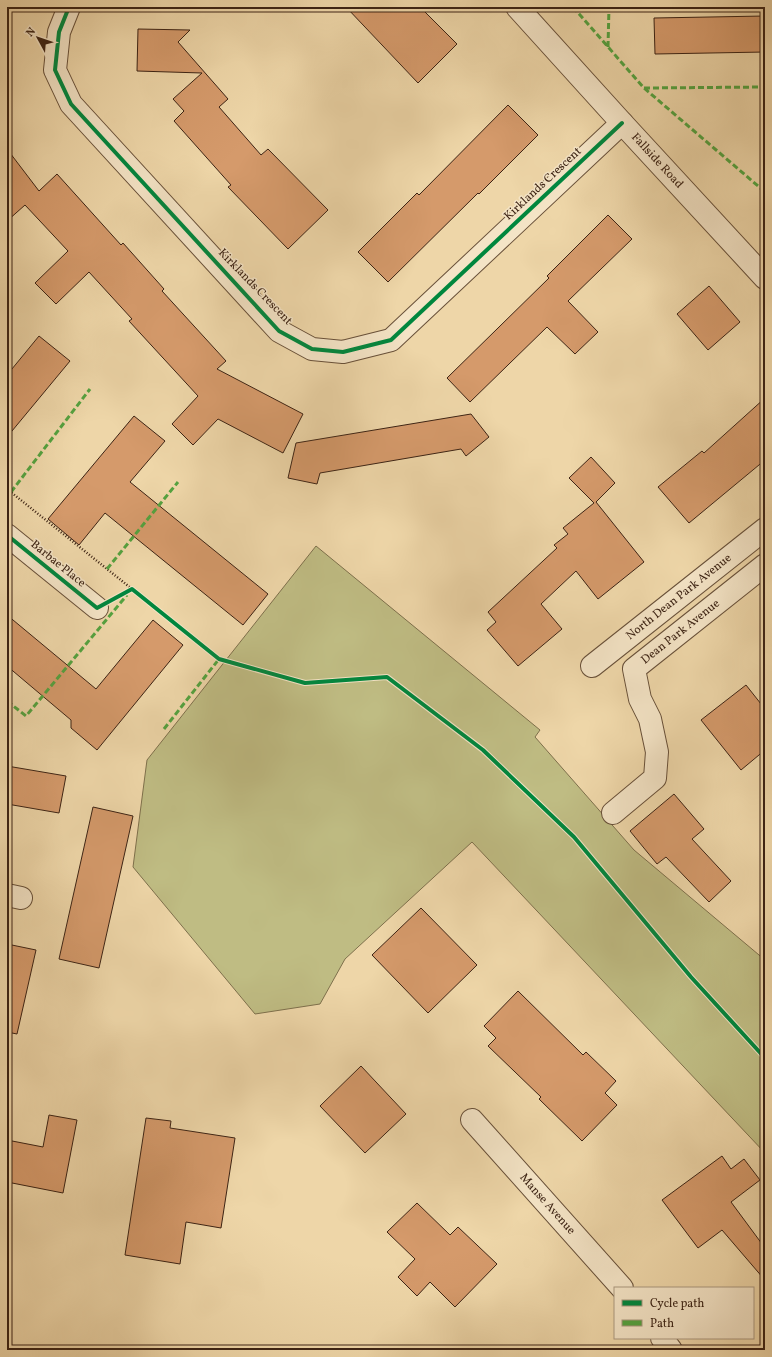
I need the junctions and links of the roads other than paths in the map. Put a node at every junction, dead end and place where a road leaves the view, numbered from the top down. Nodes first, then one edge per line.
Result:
1 (69, 7) edge
2 (517, 7) edge
3 (622, 123) junction
4 (765, 278) edge
5 (765, 529) edge
6 (7, 535) edge
7 (765, 565) edge
8 (97, 608) road end
9 (592, 666) dead end
10 (613, 813) dead end
11 (472, 1120) dead end
12 (621, 1287) edge
13 (663, 1339) edge
14 (671, 1350) edge

1 - 3 street, Kirklands Crescent
2 - 3 street, Fallside Road
3 - 4 street, Fallside Road
5 - 9 street, North Dean Park Avenue
6 - 8 street, Barbae Place
7 - 10 street, Dean Park Avenue
11 - 12 street, Manse Avenue
13 - 14 street

